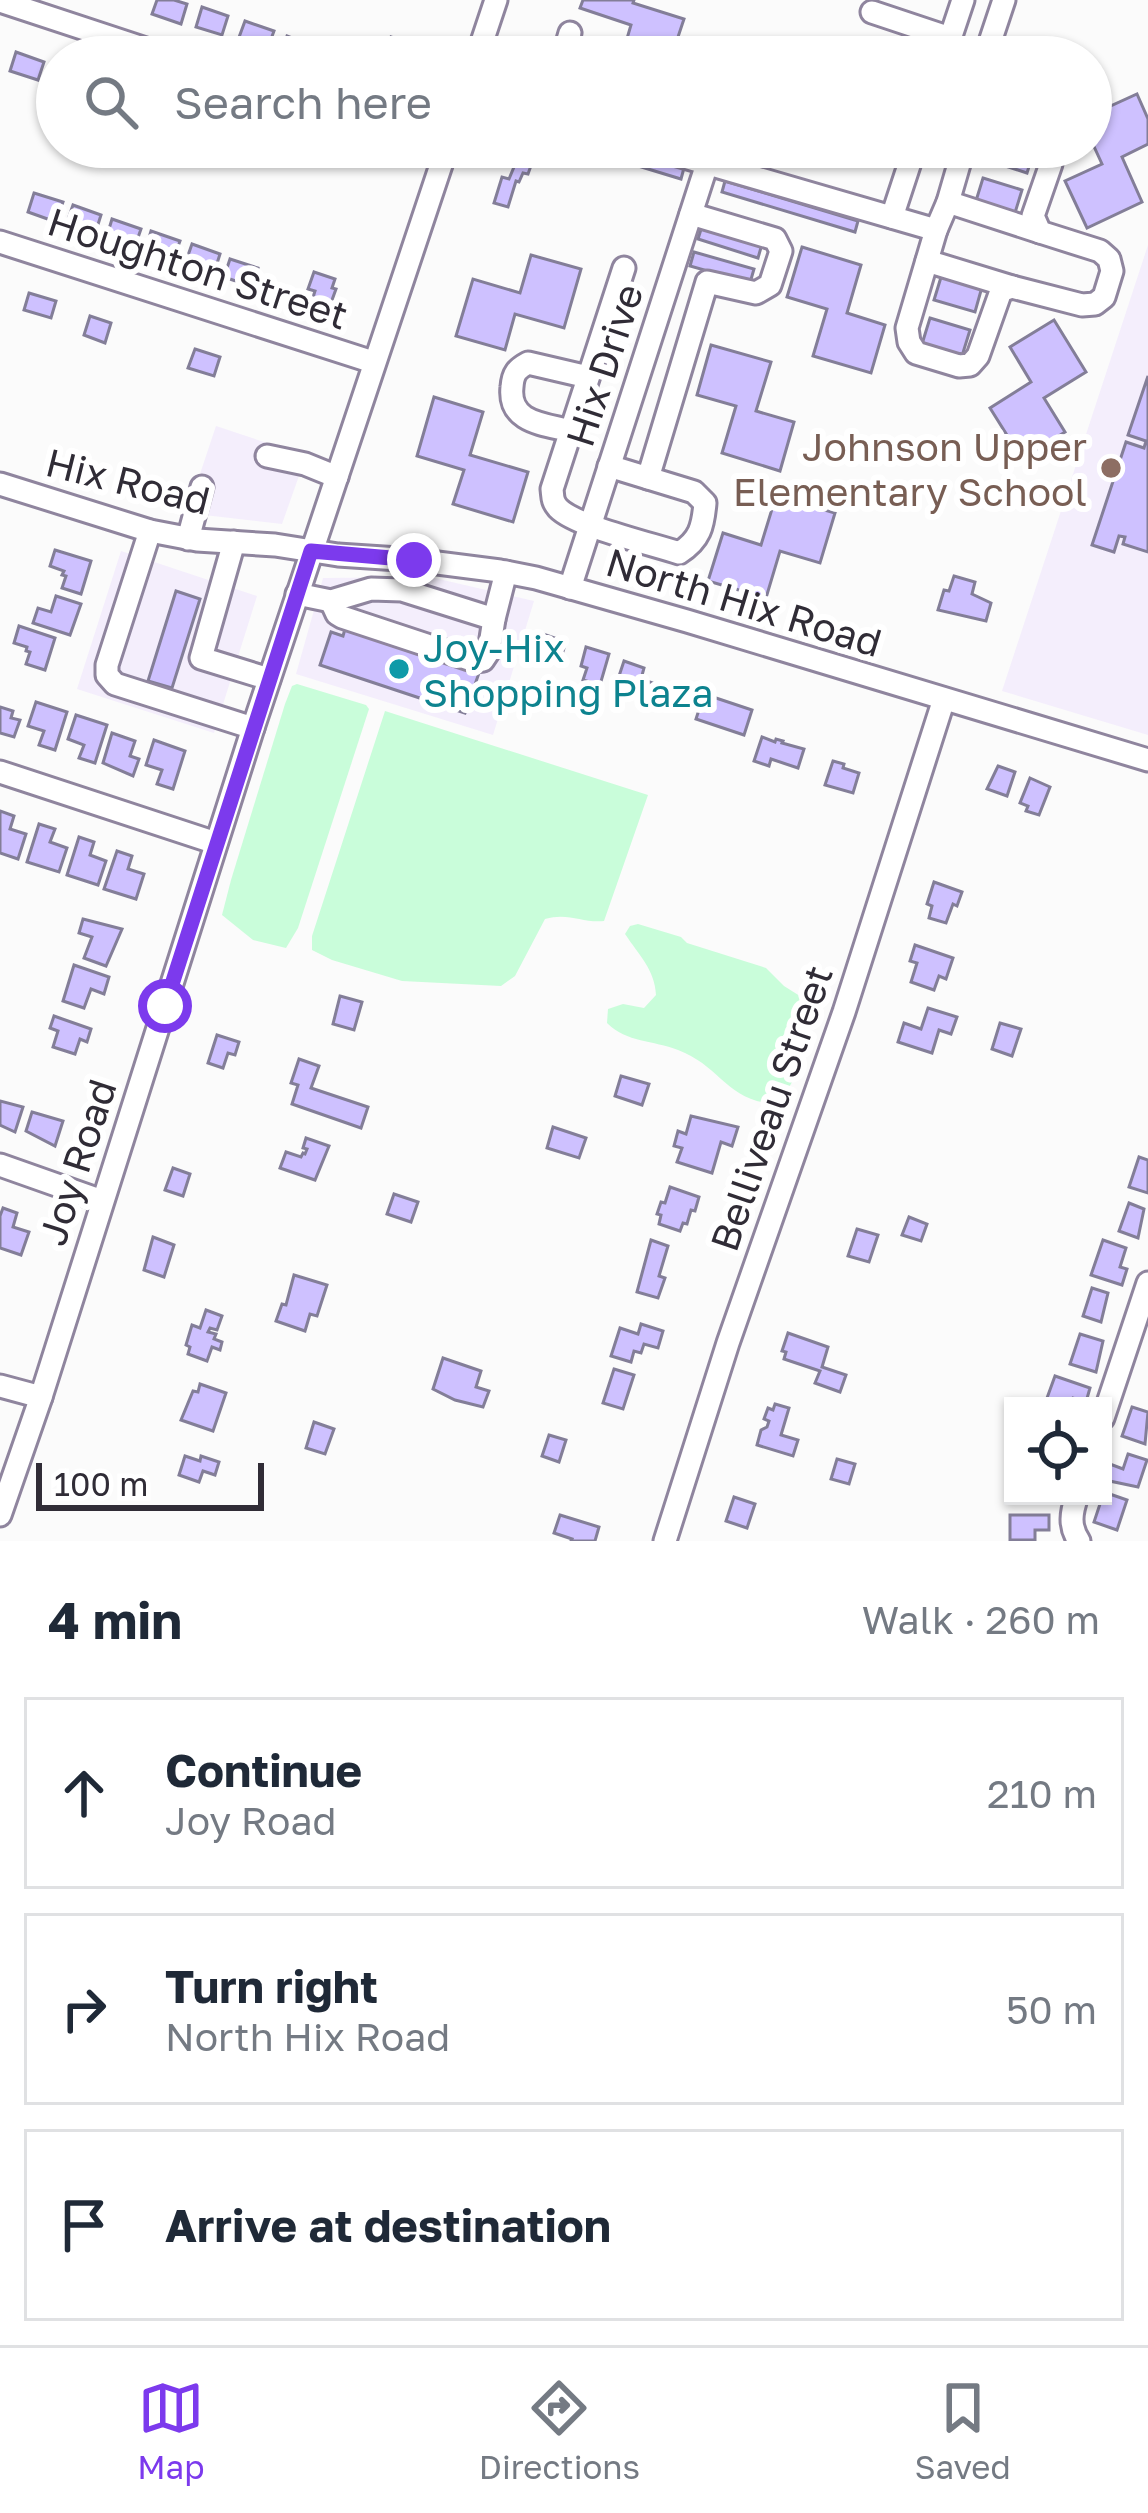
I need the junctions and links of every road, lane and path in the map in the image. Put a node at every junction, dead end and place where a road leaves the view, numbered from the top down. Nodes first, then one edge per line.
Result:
1 (496, 0) edge
2 (963, 0) edge
3 (1004, 0) edge
4 (0, 1) edge
5 (872, 12) dead end
6 (570, 33) dead end
7 (106, 36) edge
8 (484, 36) edge
9 (569, 36) edge
10 (923, 36) edge
11 (951, 36) edge
12 (992, 36) edge
13 (437, 168) edge
14 (706, 168) edge
15 (721, 168) edge
16 (908, 168) edge
17 (958, 168) edge
18 (1050, 168) edge
19 (948, 202) junction
20 (691, 214) junction
21 (892, 217) junction
22 (936, 230) junction
23 (1040, 232) junction
24 (0, 242) edge
25 (927, 261) junction
26 (624, 268) dead end
27 (672, 272) junction
28 (707, 282) junction
29 (1012, 287) junction
30 (374, 362) junction
31 (588, 377) junction
32 (571, 431) junction
33 (266, 456) dead end
34 (609, 466) junction
35 (337, 477) junction
36 (648, 478) junction
37 (0, 484) edge
38 (202, 487) dead end
39 (590, 524) junction
40 (150, 531) junction
41 (188, 538) junction
42 (234, 542) junction
43 (311, 551) junction
44 (506, 572) junction
45 (570, 588) junction
46 (297, 594) junction
47 (331, 601) junction
48 (494, 619) junction
49 (269, 679) junction
50 (944, 699) junction
51 (254, 728) junction
52 (1145, 752) edge
53 (0, 772) edge
54 (216, 843) junction
55 (0, 1165) edge
56 (102, 1201) junction
57 (1148, 1282) edge
58 (0, 1385) edge
59 (41, 1397) junction
60 (1110, 1397) edge
61 (1074, 1505) edge
62 (0, 1514) edge
63 (665, 1541) edge
64 (1079, 1541) edge

1 - 8 street
2 - 11 street
3 - 12 street
4 - 7 street
5 - 10 street
6 - 9 street
13 - 30 street, Joy Road
14 - 20 street, Hix Drive
15 - 21 street
16 - 21 street
17 - 19 street
18 - 23 street
19 - 22 street
19 - 23 street
20 - 27 street, Hix Drive
20 - 28 street
21 - 22 street
22 - 25 street
23 - 29 street
24 - 30 street, Houghton Street
25 - 29 street
25 - 29 street
26 - 31 street
27 - 28 street
27 - 34 street, Hix Drive
28 - 36 street
30 - 35 street, Joy Road
31 - 32 street
31 - 32 street
32 - 39 street
33 - 35 street
34 - 36 street
34 - 39 street, Hix Drive
35 - 43 street, Joy Road
36 - 39 street
37 - 40 street, Hix Road
38 - 41 street
39 - 45 street, Hix Drive
40 - 41 street, Hix Road
40 - 51 street
41 - 42 street, Hix Road
42 - 43 street, Hix Road
42 - 49 street
43 - 44 street, North Hix Road
43 - 46 street, Joy Road
44 - 45 street, North Hix Road
44 - 48 street
45 - 50 street, North Hix Road
46 - 47 street
46 - 49 street, Joy Road
47 - 48 street
47 - 48 street
49 - 51 street, Joy Road
50 - 52 street, North Hix Road
50 - 63 street, Belliveau Street
51 - 54 street, Joy Road
53 - 54 street
54 - 56 street, Joy Road
55 - 56 street
56 - 59 street, Joy Road
57 - 60 street
58 - 59 street
59 - 62 street, Joy Road
61 - 64 street

